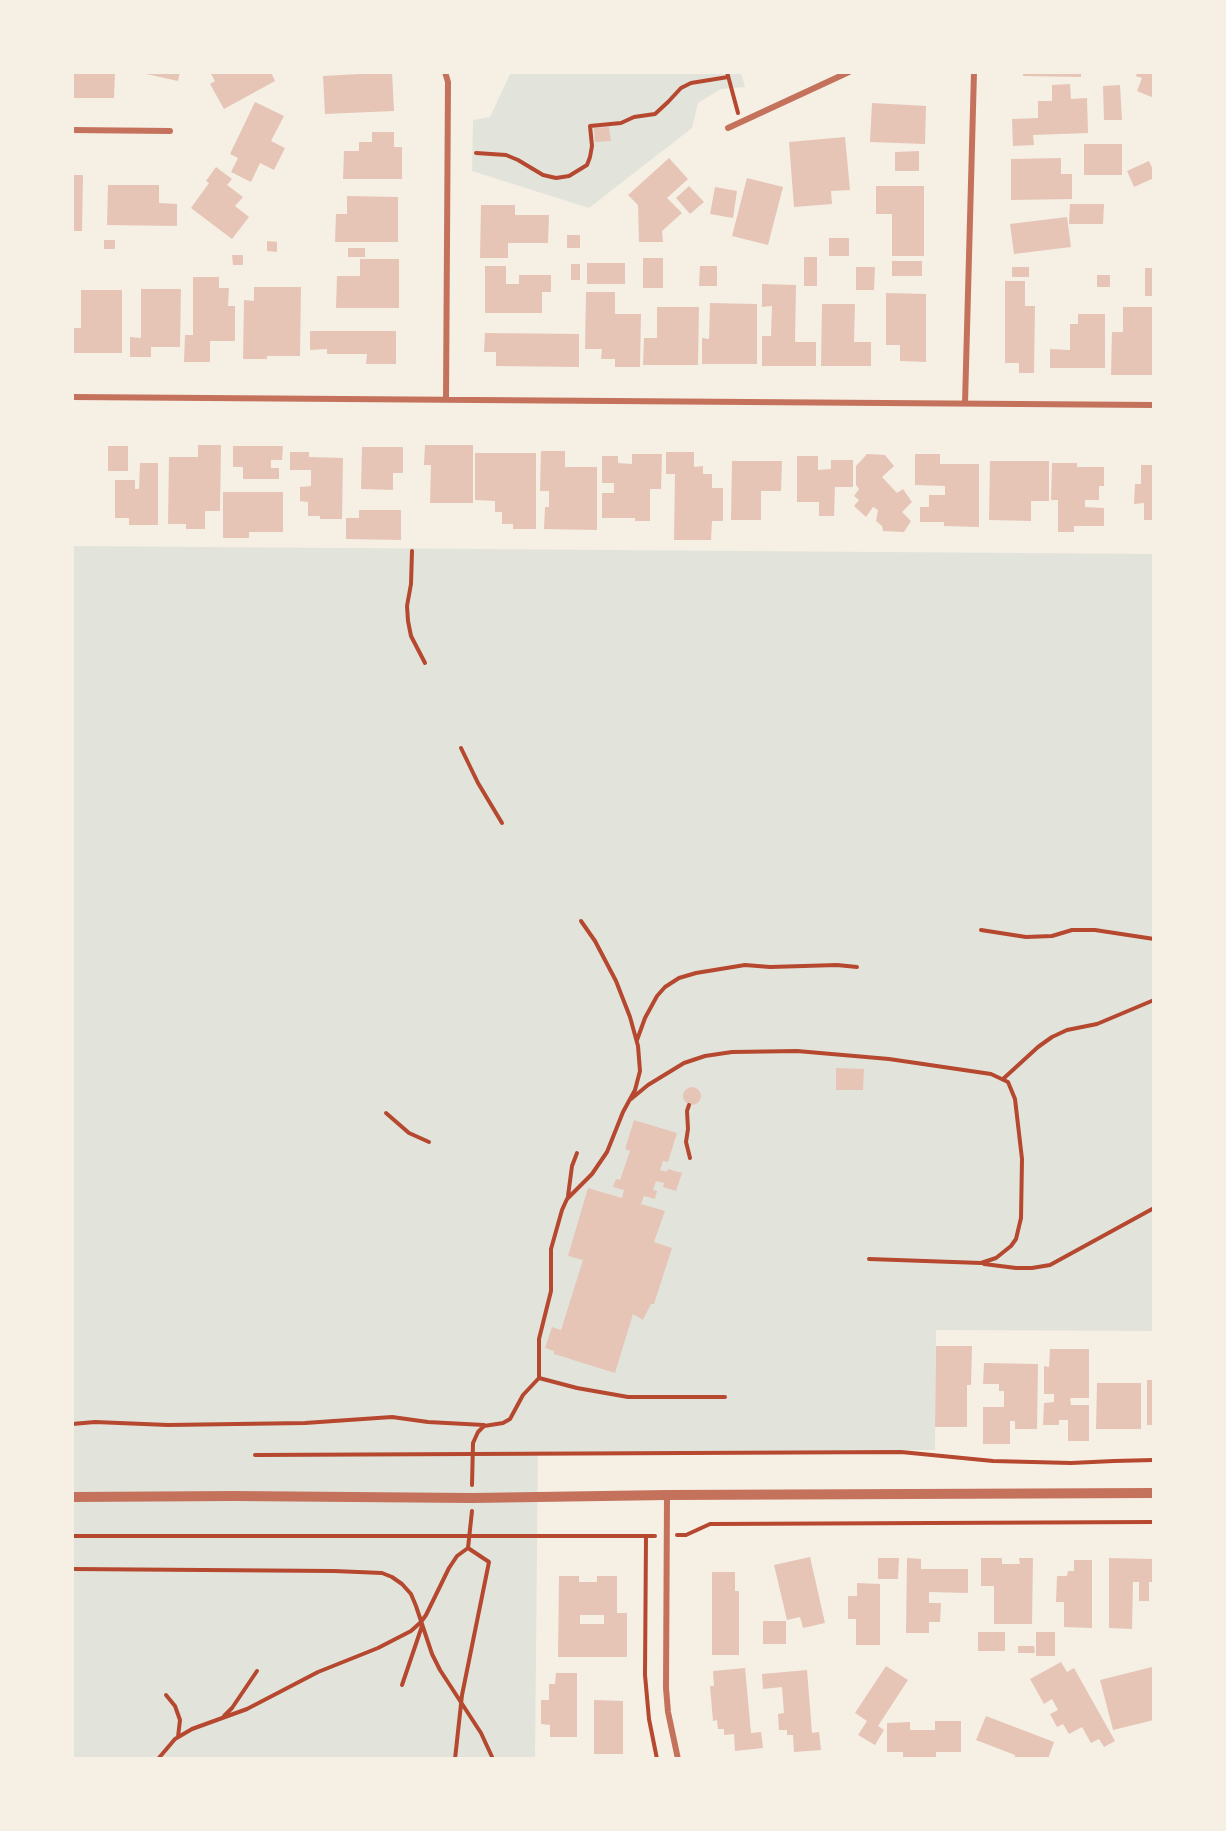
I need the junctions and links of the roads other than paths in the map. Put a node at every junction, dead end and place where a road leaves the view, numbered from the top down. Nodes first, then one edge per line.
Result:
1 (445, 72) edge
2 (849, 72) edge
3 (973, 72) edge
4 (728, 128) dead end
5 (72, 130) edge
6 (170, 131) dead end
7 (72, 397) edge
8 (446, 399) junction
9 (965, 403) junction
10 (1154, 405) edge
11 (1154, 1493) edge
12 (667, 1495) junction
13 (72, 1497) edge
14 (678, 1759) edge

1 - 8 street
2 - 4 street
3 - 9 street
5 - 6 street
7 - 8 street
8 - 9 street
9 - 10 street
11 - 12 street
12 - 13 street
12 - 14 street

